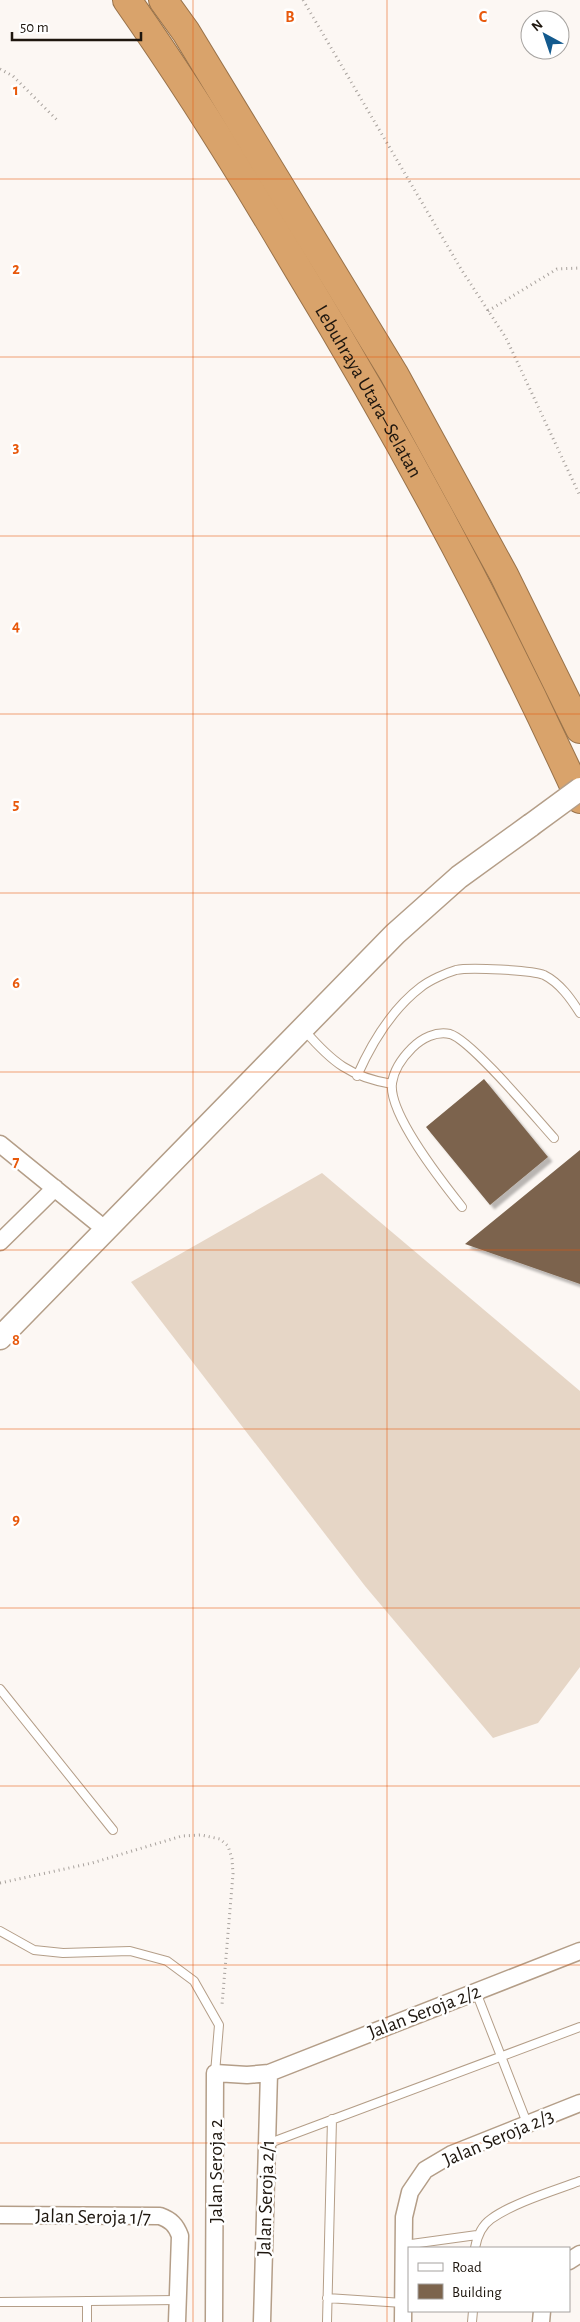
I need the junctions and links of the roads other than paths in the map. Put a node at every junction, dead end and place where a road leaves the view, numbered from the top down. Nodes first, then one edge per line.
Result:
1 (127, 0) edge
2 (164, 0) edge
3 (580, 729) edge
4 (580, 790) edge
5 (580, 799) edge
6 (580, 1013) edge
7 (302, 1028) junction
8 (357, 1076) junction
9 (392, 1084) junction
10 (554, 1138) dead end
11 (0, 1144) edge
12 (55, 1188) junction
13 (462, 1207) dead end
14 (106, 1230) junction
15 (0, 1242) edge
16 (0, 1338) edge
17 (0, 1689) edge
18 (113, 1830) dead end
19 (0, 1931) edge
20 (580, 1951) edge
21 (475, 1991) junction
22 (580, 2027) edge
23 (500, 2057) junction
24 (215, 2073) junction
25 (269, 2073) junction
26 (580, 2103) edge
27 (332, 2119) junction
28 (527, 2123) junction
29 (267, 2144) junction
30 (580, 2181) edge
31 (0, 2215) edge
32 (477, 2234) junction
33 (404, 2245) junction
34 (475, 2247) edge
35 (327, 2298) junction
36 (178, 2300) junction
37 (87, 2301) junction
38 (0, 2302) edge
39 (403, 2302) junction
40 (87, 2322) edge
41 (177, 2322) edge
42 (214, 2322) edge
43 (262, 2322) edge
44 (327, 2322) edge
45 (402, 2322) edge

1 - 5 highway, Lebuhraya Utara–Selatan
2 - 3 highway, Lebuhraya Utara–Selatan
4 - 7 main road, bridge
6 - 8 lane
7 - 8 lane
7 - 14 main road
8 - 9 lane
9 - 10 lane
9 - 13 lane
11 - 12 street
12 - 14 street
12 - 15 street
14 - 16 main road
17 - 18 lane
19 - 24 lane
20 - 21 street, Jalan Seroja 2/2
21 - 23 lane
21 - 25 street, Jalan Seroja 2/2
22 - 23 lane
23 - 27 lane
23 - 28 lane
24 - 25 street
24 - 42 street, Jalan Seroja 2
25 - 29 street, Jalan Seroja 2/1
26 - 28 street, Jalan Seroja 2/3
27 - 29 lane
27 - 35 lane
28 - 33 street, Jalan Seroja 2/3
29 - 43 street, Jalan Seroja 2/1
30 - 32 lane
31 - 36 street, Jalan Seroja 1/7
32 - 33 lane
32 - 34 lane
33 - 39 street, Jalan Seroja 2/3
35 - 39 lane
35 - 44 lane
36 - 37 lane
36 - 41 street, Jalan Seroja 1/7
37 - 38 lane
37 - 40 lane
39 - 45 street, Jalan Seroja 2/3

